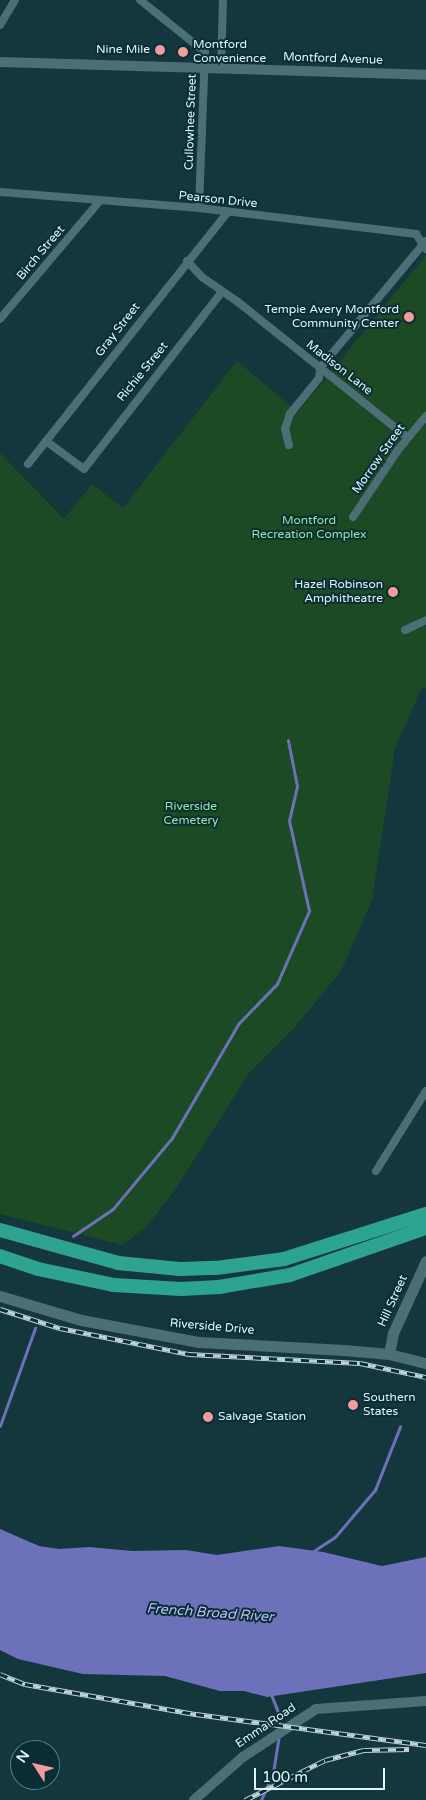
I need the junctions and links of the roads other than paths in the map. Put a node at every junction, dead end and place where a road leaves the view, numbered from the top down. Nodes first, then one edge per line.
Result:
1 (15, 0) edge
2 (140, 0) edge
3 (222, 0) edge
4 (0, 25) edge
5 (0, 62) edge
6 (204, 68) junction
7 (221, 68) junction
8 (426, 76) edge
9 (0, 192) edge
10 (99, 202) junction
11 (198, 208) junction
12 (228, 212) junction
13 (425, 245) edge
14 (187, 261) junction
15 (222, 292) junction
16 (0, 319) edge
17 (320, 368) junction
18 (426, 416) edge
19 (407, 437) junction
20 (46, 441) junction
21 (289, 446) dead end
22 (28, 464) dead end
23 (353, 517) dead end
24 (426, 620) edge
25 (406, 630) dead end
26 (426, 1091) edge
27 (376, 1171) dead end
28 (420, 1216) edge
29 (426, 1228) edge
30 (0, 1230) edge
31 (0, 1256) edge
32 (426, 1261) edge
33 (0, 1296) edge
34 (389, 1354) junction
35 (426, 1363) edge
36 (426, 1701) edge
37 (194, 1800) edge

1 - 4 street
2 - 6 street, Cullowhee Street
3 - 7 street
5 - 6 street, Montford Avenue
6 - 7 street, Montford Avenue
6 - 11 street, Cullowhee Street
7 - 8 street, Montford Avenue
9 - 10 street, Pearson Drive
10 - 11 street, Pearson Drive
10 - 16 street, Birch Street
11 - 12 street, Pearson Drive
12 - 13 street, Pearson Drive
12 - 14 street, Gray Street
13 - 17 street
14 - 15 street, Madison Lane
14 - 20 street, Gray Street
15 - 17 street, Madison Lane
15 - 20 street, Richie Street
17 - 19 street, Madison Lane
17 - 21 street
18 - 19 street, Morrow Street
19 - 23 street, Morrow Street
20 - 22 street, Gray Street
24 - 25 street
26 - 27 street
28 - 30 highway
29 - 31 highway
32 - 34 main road, Hill Street
33 - 34 main road, Riverside Drive
34 - 35 main road, Riverside Drive
36 - 37 street, Emma Road

